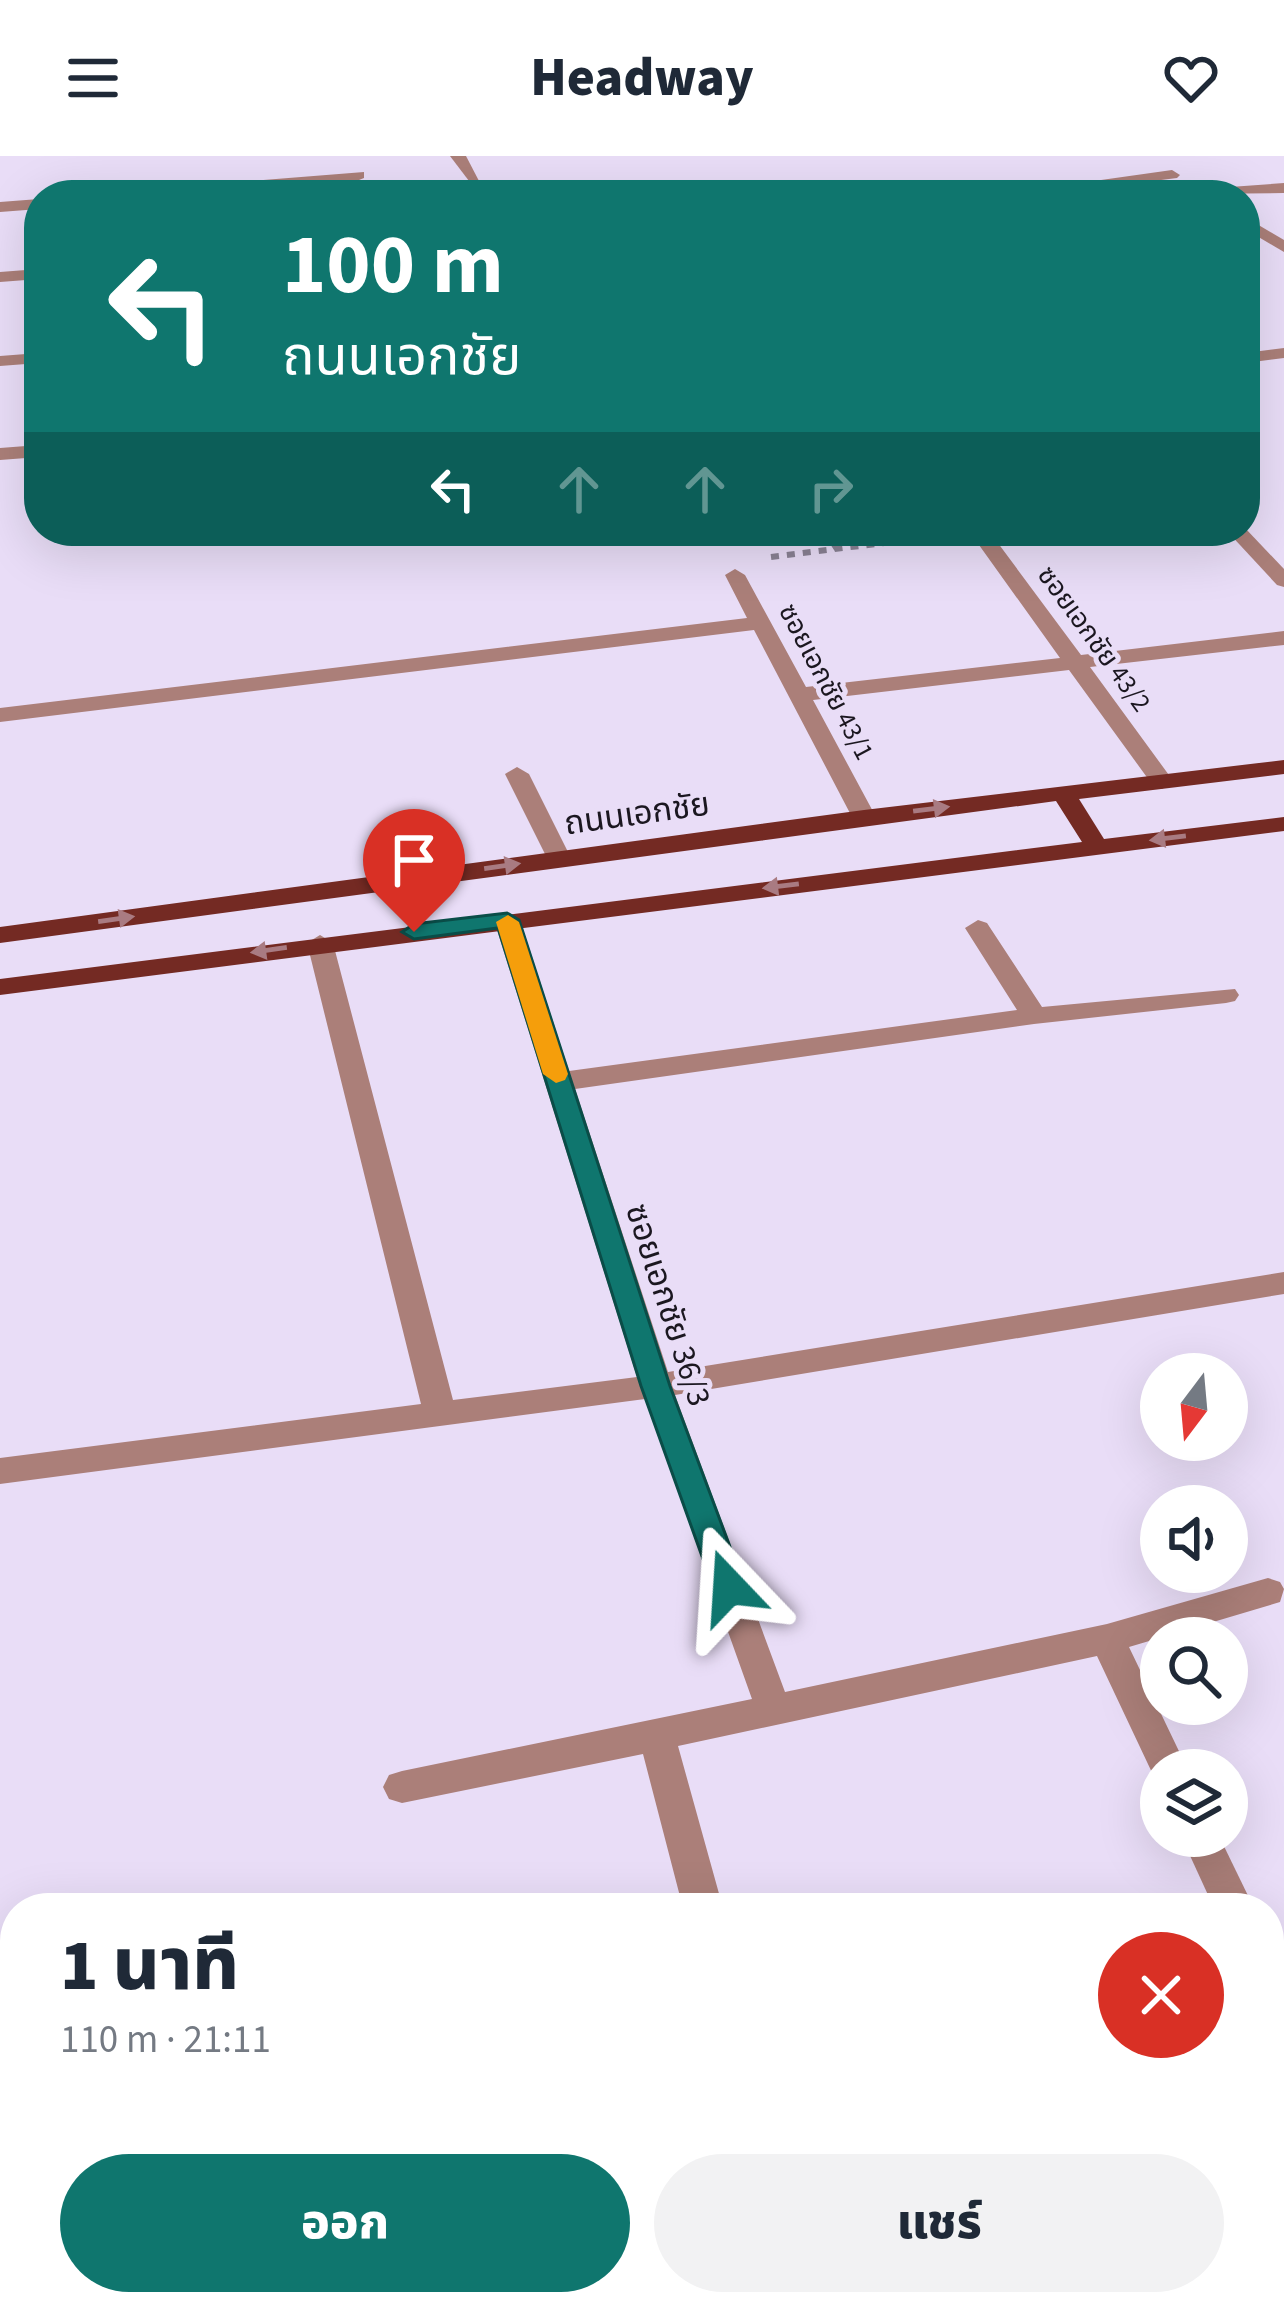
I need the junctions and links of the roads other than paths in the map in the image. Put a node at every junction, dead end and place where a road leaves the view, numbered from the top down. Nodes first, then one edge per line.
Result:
1 (349, 156) edge
2 (458, 156) edge
3 (1142, 156) edge
4 (358, 175) junction
5 (1172, 175) junction
6 (474, 178) dead end
7 (302, 180) edge
8 (360, 180) edge
9 (1130, 180) edge
10 (1180, 180) edge
11 (990, 546) edge
12 (1252, 546) edge
13 (735, 575) road end
14 (1284, 581) edge
15 (760, 622) junction
16 (1284, 638) edge
17 (1074, 663) junction
18 (797, 695) junction
19 (0, 715) edge
20 (1284, 767) edge
21 (517, 774) dead end
22 (1162, 782) junction
23 (1063, 793) junction
24 (864, 817) junction
25 (1284, 824) edge
26 (1097, 847) junction
27 (560, 858) junction
28 (507, 920) junction
29 (978, 928) dead end
30 (0, 935) edge
31 (320, 943) junction
32 (0, 986) edge
33 (1226, 995) dead end
34 (1034, 1016) junction
35 (558, 1082) junction
36 (1284, 1282) edge
37 (656, 1386) junction
38 (440, 1414) junction
39 (0, 1472) edge
40 (1268, 1592) dead end
41 (1107, 1639) junction
42 (773, 1708) junction
43 (657, 1735) junction
44 (1158, 1749) edge
45 (402, 1787) dead end
46 (1210, 1857) edge
47 (699, 1893) edge
48 (1227, 1893) edge

1 - 4 street
2 - 6 street
3 - 5 street
4 - 7 street
4 - 8 street
5 - 9 street
5 - 10 street
11 - 17 street, ซอยเอกชัย 43/2
12 - 14 street
13 - 15 street, ซอยเอกชัย 43/1
15 - 18 street, ซอยเอกชัย 43/1
15 - 19 street
16 - 17 street
17 - 18 street
17 - 22 street, ซอยเอกชัย 43/2
18 - 24 street, ซอยเอกชัย 43/1
20 - 22 main road, ถนนเอกชัย
21 - 27 street
22 - 23 main road, ถนนเอกชัย
24 -> 23 main road, ถนนเอกชัย
23 - 26 main road
24 - 27 main road, ถนนเอกชัย
25 -> 26 main road
26 -> 28 main road
30 -> 27 main road, ถนนเอกชัย
28 - 31 main road
28 - 35 street, ซอยเอกชัย 36/3
29 - 34 street
31 -> 32 main road
31 - 38 street
33 - 34 street
34 - 35 street
35 - 37 street, ซอยเอกชัย 36/3
36 - 37 street
37 - 38 street
37 - 42 street, ซอยเอกชัย 36/3
38 - 39 street
40 - 41 street
41 - 42 street
41 - 44 street
42 - 43 street
43 - 45 street
43 - 47 street
46 - 48 street

